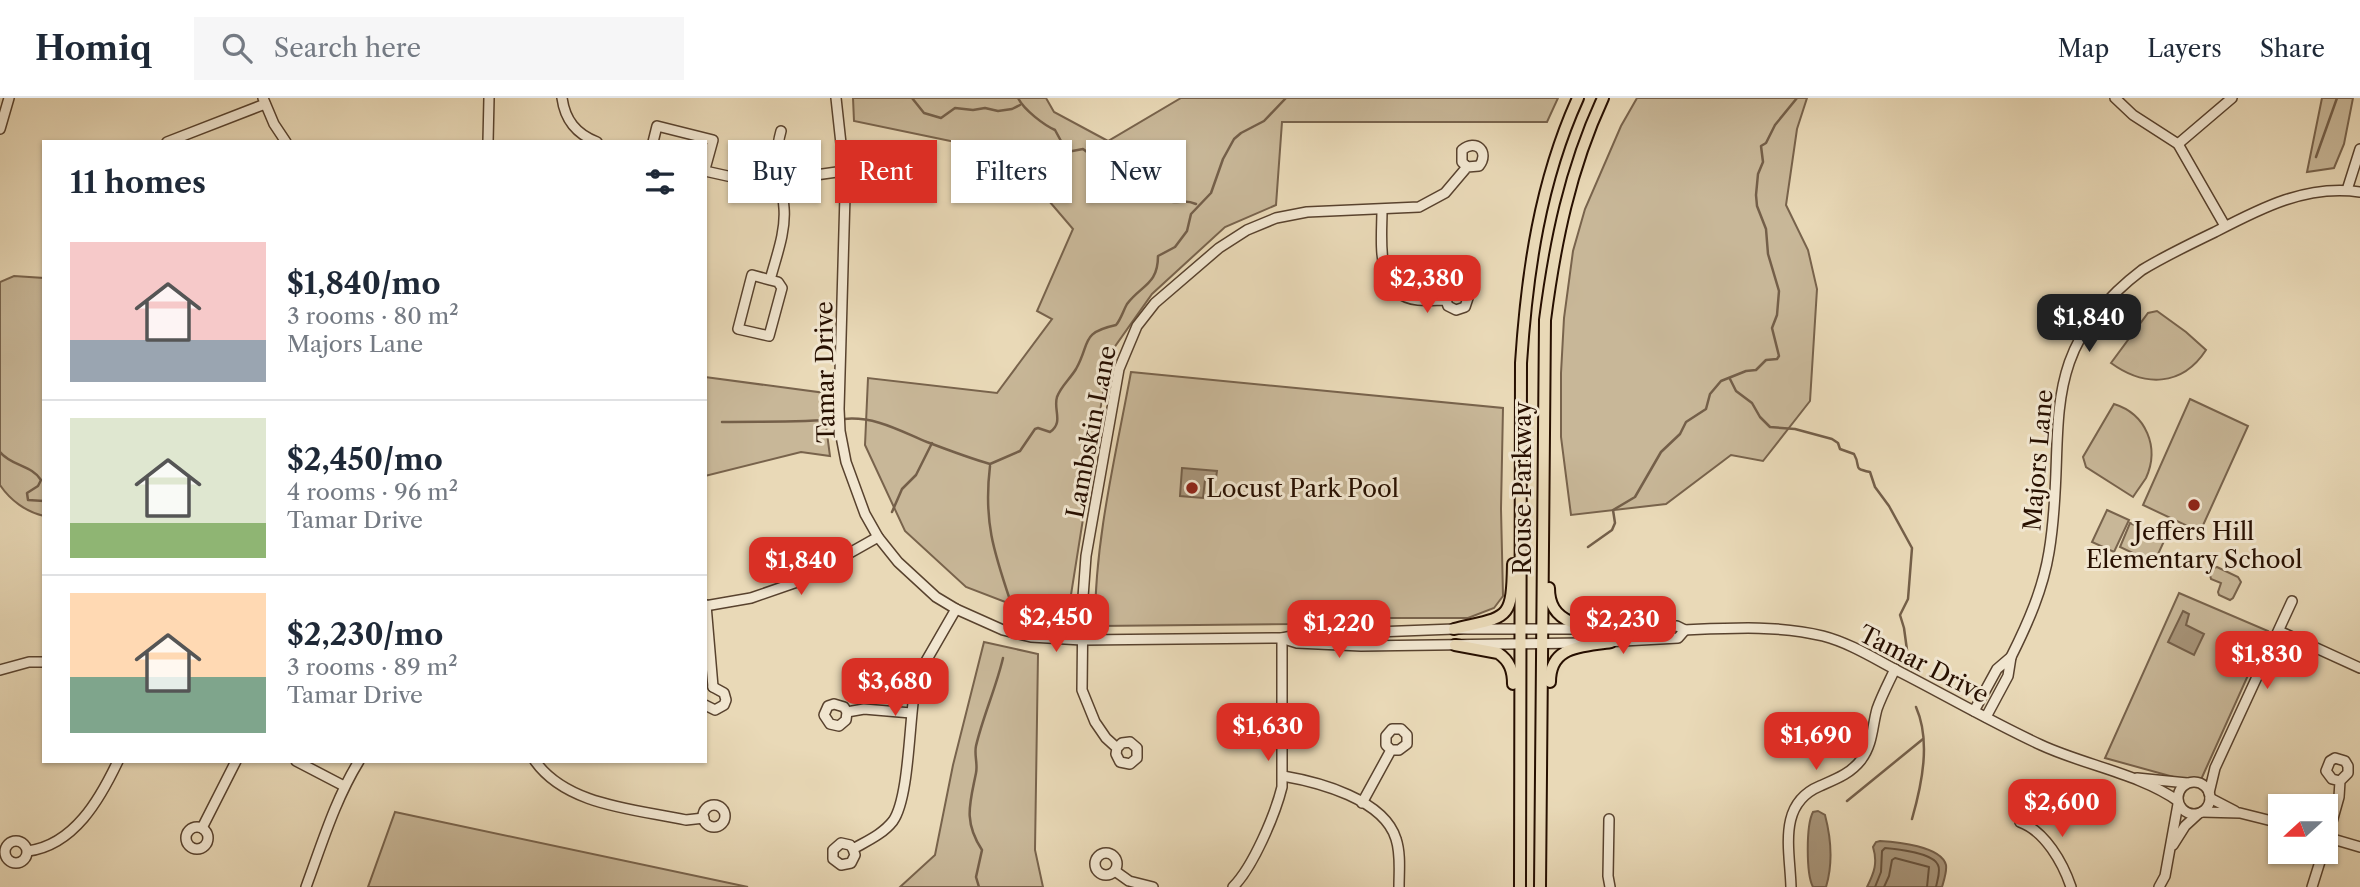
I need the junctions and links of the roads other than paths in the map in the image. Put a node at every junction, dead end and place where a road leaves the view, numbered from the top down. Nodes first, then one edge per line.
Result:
1 (9, 98) edge
2 (489, 98) edge
3 (562, 98) edge
4 (835, 98) edge
5 (1578, 98) edge
6 (1602, 98) edge
7 (2115, 98) edge
8 (2232, 98) edge
9 (264, 101) edge
10 (0, 129) edge
11 (781, 131) dead end
12 (172, 140) edge
13 (285, 140) edge
14 (488, 140) edge
15 (592, 140) edge
16 (654, 140) edge
17 (779, 140) edge
18 (840, 140) edge
19 (2178, 144) junction
20 (2360, 149) edge
21 (707, 162) edge
22 (1467, 167) dead end
23 (707, 170) edge
24 (728, 175) edge
25 (2347, 190) junction
26 (2360, 192) edge
27 (782, 203) edge
28 (843, 203) edge
29 (1381, 209) junction
30 (2225, 226) junction
31 (770, 280) junction
32 (1446, 300) dead end
33 (1543, 454) junction
34 (1521, 495) junction
35 (878, 537) junction
36 (2291, 601) dead end
37 (707, 606) edge
38 (956, 609) junction
39 (1625, 628) junction
40 (1454, 629) junction
41 (1520, 630) junction
42 (1543, 630) junction
43 (1685, 630) junction
44 (2279, 631) junction
45 (707, 634) edge
46 (1282, 638) junction
47 (1082, 640) junction
48 (1611, 642) junction
49 (1455, 645) junction
50 (1520, 645) junction
51 (1543, 645) junction
52 (2011, 657) junction
53 (42, 662) edge
54 (2360, 668) edge
55 (1895, 669) junction
56 (0, 670) edge
57 (709, 690) edge
58 (707, 706) edge
59 (1974, 711) junction
60 (847, 712) dead end
61 (911, 713) junction
62 (1986, 718) junction
63 (1117, 748) dead end
64 (1391, 750) dead end
65 (117, 763) edge
66 (235, 763) edge
67 (300, 763) edge
68 (358, 763) edge
69 (537, 763) edge
70 (2215, 768) junction
71 (1283, 776) junction
72 (2135, 778) junction
73 (2340, 780) dead end
74 (2190, 782) junction
75 (344, 786) junction
76 (1520, 787) junction
77 (2210, 795) junction
78 (2338, 800) edge
79 (2178, 802) junction
80 (1362, 803) junction
81 (2200, 813) junction
82 (2240, 813) junction
83 (704, 818) dead end
84 (1609, 819) dead end
85 (2268, 820) edge
86 (2020, 822) dead end
87 (1541, 825) junction
88 (202, 828) dead end
89 (2338, 842) edge
90 (2360, 847) edge
91 (853, 849) dead end
92 (2171, 849) junction
93 (28, 851) dead end
94 (2319, 864) edge
95 (1115, 871) dead end
96 (306, 887) edge
97 (1153, 887) edge
98 (1233, 887) edge
99 (1399, 887) edge
100 (1520, 887) edge
101 (1541, 887) edge
102 (1610, 887) edge
103 (1791, 887) edge
104 (2071, 887) edge
105 (2160, 887) edge
106 (2312, 887) edge

1 - 10 street
2 - 14 street
3 - 15 street
4 - 18 street, Tamar Drive
5 - 34 main road, Rouse Parkway
6 - 33 main road, Rouse Parkway
7 - 19 street
8 - 19 street
9 - 12 street
9 - 13 street
11 - 17 street
16 - 21 street
19 - 30 street
20 - 25 street
22 - 29 street, Lambskin Lane
23 - 24 street
25 - 26 street, Majors Lane
25 - 30 street, Majors Lane
27 - 31 street
28 - 35 street, Tamar Drive
29 - 32 street
29 - 47 street, Lambskin Lane
30 - 52 street, Majors Lane
31 - 31 street
33 - 39 main road
33 - 42 main road, Rouse Parkway
34 - 40 main road
34 - 41 main road, Rouse Parkway
35 - 37 street
35 - 38 street, Tamar Drive
36 - 44 street
38 - 47 street, Tamar Drive
38 - 61 street
39 - 42 street, Tamar Drive
39 - 43 street, Tamar Drive
40 - 41 street, Tamar Drive
40 - 46 street, Tamar Drive
41 - 42 street, Tamar Drive
41 - 50 main road, Rouse Parkway
42 - 51 main road, Rouse Parkway
43 - 48 street, Tamar Drive
43 - 55 street, Tamar Drive
44 - 54 street
44 - 70 street
45 - 57 street
46 - 47 street, Tamar Drive
46 - 49 street, Tamar Drive
46 - 71 street
47 - 63 street, Lambskin Lane
48 - 51 street, Tamar Drive
48 - 87 main road
49 - 50 street, Tamar Drive
49 - 76 main road
50 - 51 street, Tamar Drive
50 - 76 main road, Rouse Parkway
51 - 87 main road, Rouse Parkway
52 - 59 street, Majors Lane
52 - 62 street, Majors Lane
53 - 56 street
55 - 59 street, Tamar Drive
55 - 103 street
57 - 58 street
59 - 62 street, Tamar Drive
60 - 61 street
61 - 91 street
62 - 72 street, Tamar Drive
64 - 80 street
65 - 93 street
66 - 88 street
67 - 75 street
68 - 75 street
69 - 83 street
70 - 74 street
70 - 77 street
71 - 80 street
71 - 98 street
72 - 74 street, Tamar Drive
72 - 79 street, Tamar Drive
73 - 78 street
74 - 77 street
74 - 79 street
75 - 96 street
76 - 100 main road, Rouse Parkway
77 - 81 street
77 - 82 street
79 - 81 street
79 - 92 street
80 - 99 street
81 - 82 street
81 - 92 street
82 - 85 street
84 - 102 street
86 - 104 street
87 - 101 main road, Rouse Parkway
89 - 90 street
92 - 105 street
94 - 106 street
95 - 97 street

